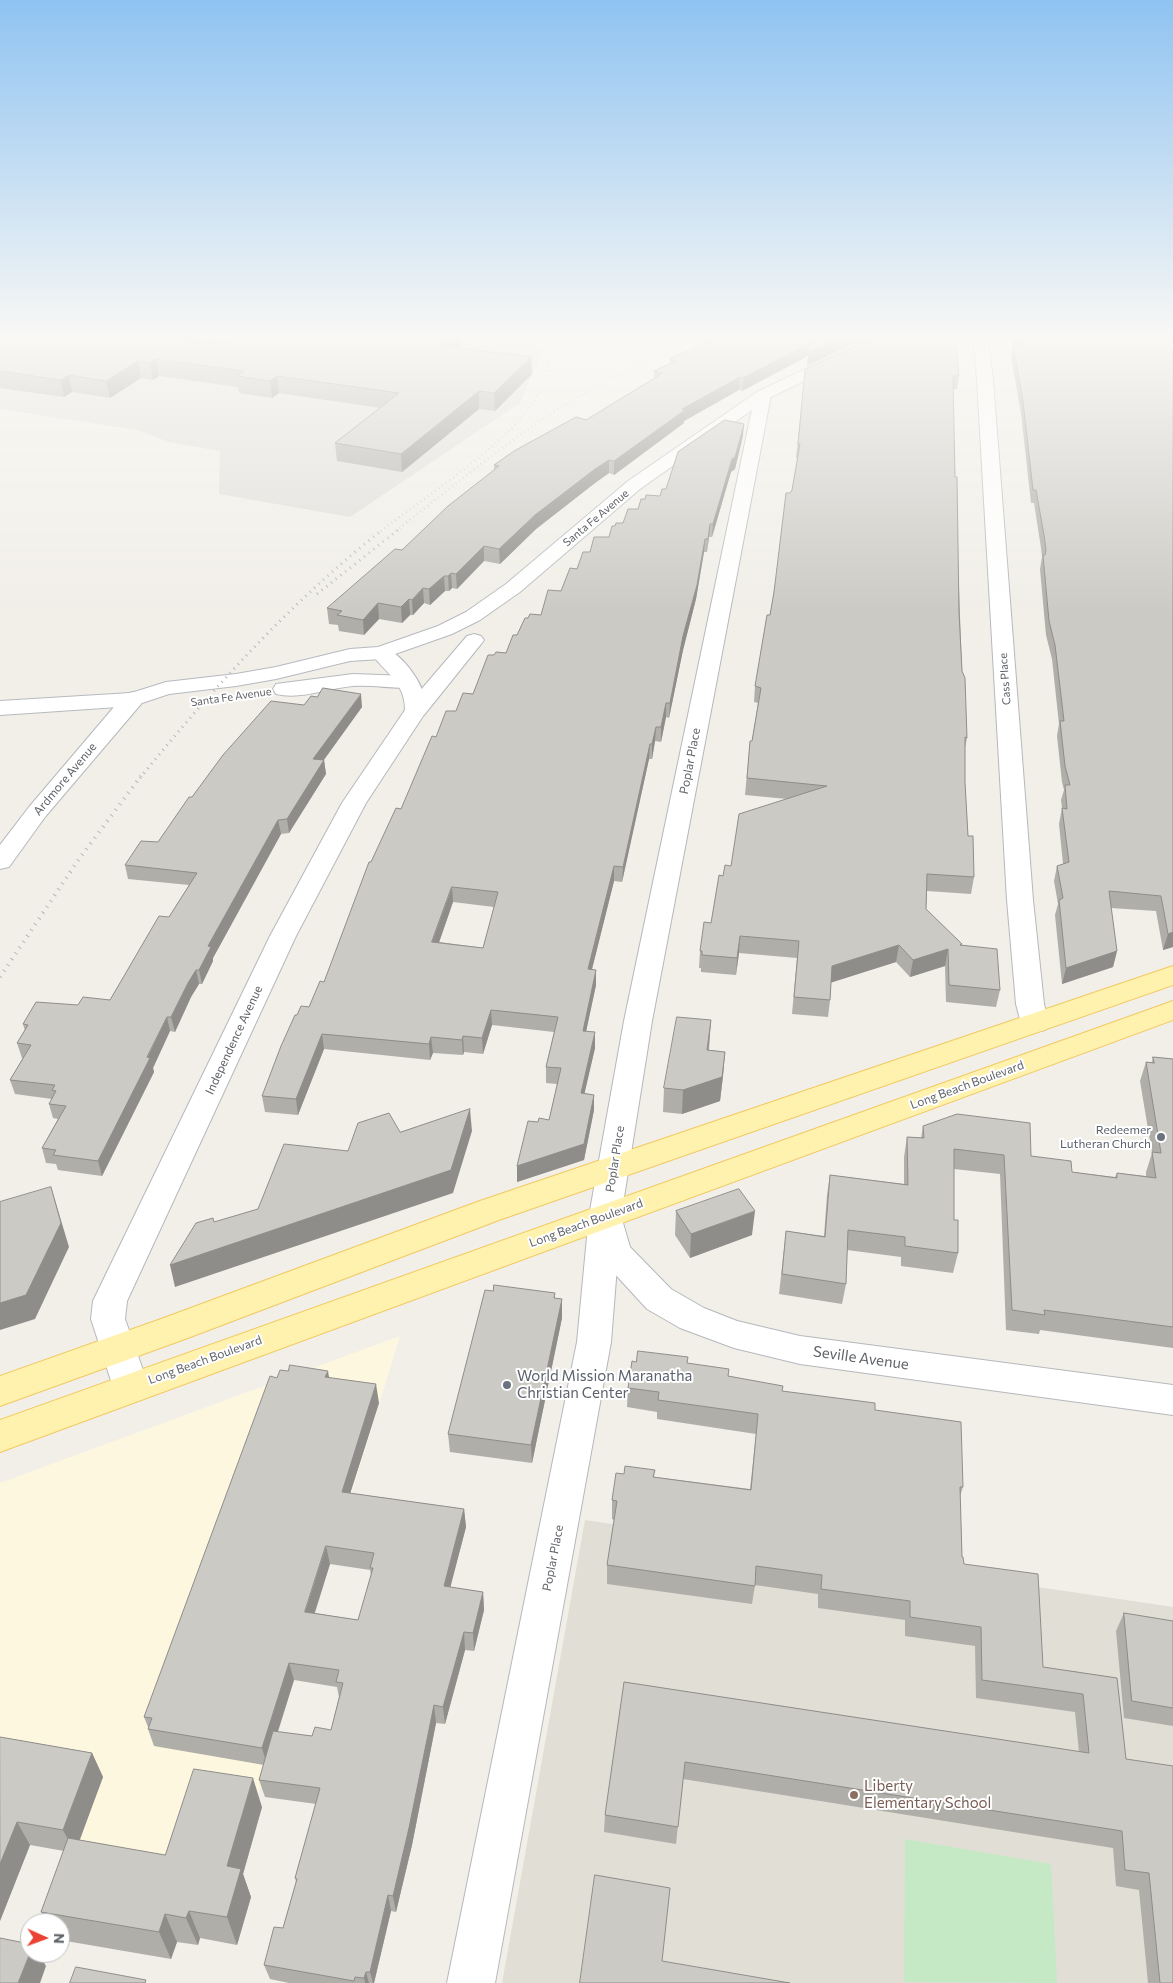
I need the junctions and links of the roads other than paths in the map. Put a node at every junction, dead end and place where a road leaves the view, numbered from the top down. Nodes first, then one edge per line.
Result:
1 (717, 428) edge
2 (757, 428) edge
3 (989, 428) edge
4 (474, 640) dead end
5 (381, 653) junction
6 (407, 682) junction
7 (284, 689) junction
8 (133, 699) junction
9 (0, 708) edge
10 (416, 710) junction
11 (0, 862) edge
12 (1173, 974) edge
13 (1173, 1010) edge
14 (1035, 1023) junction
15 (613, 1168) junction
16 (605, 1216) junction
17 (117, 1350) junction
18 (131, 1387) junction
19 (0, 1391) edge
20 (1173, 1400) edge
21 (0, 1436) edge
22 (471, 1983) edge

1 - 5 street, Santa Fe Avenue
2 - 15 street, Poplar Place
3 - 14 street, Cass Place
4 - 10 street, Independence Avenue
5 - 6 street
5 - 7 street, Santa Fe Avenue
5 - 8 street, Santa Fe Avenue
6 - 7 street
6 - 10 street
7 - 8 street, Santa Fe Avenue
8 - 9 street, Santa Fe Avenue
8 - 11 street, Ardmore Avenue
10 - 17 street, Independence Avenue
12 - 14 main road
13 - 16 main road, Long Beach Boulevard
14 - 15 main road
15 - 16 street, Poplar Place
15 - 17 main road
16 - 18 main road, Long Beach Boulevard
16 - 20 street, Seville Avenue
16 - 22 street, Poplar Place
17 - 18 street, Independence Avenue
17 - 19 main road
18 - 21 main road, Long Beach Boulevard

